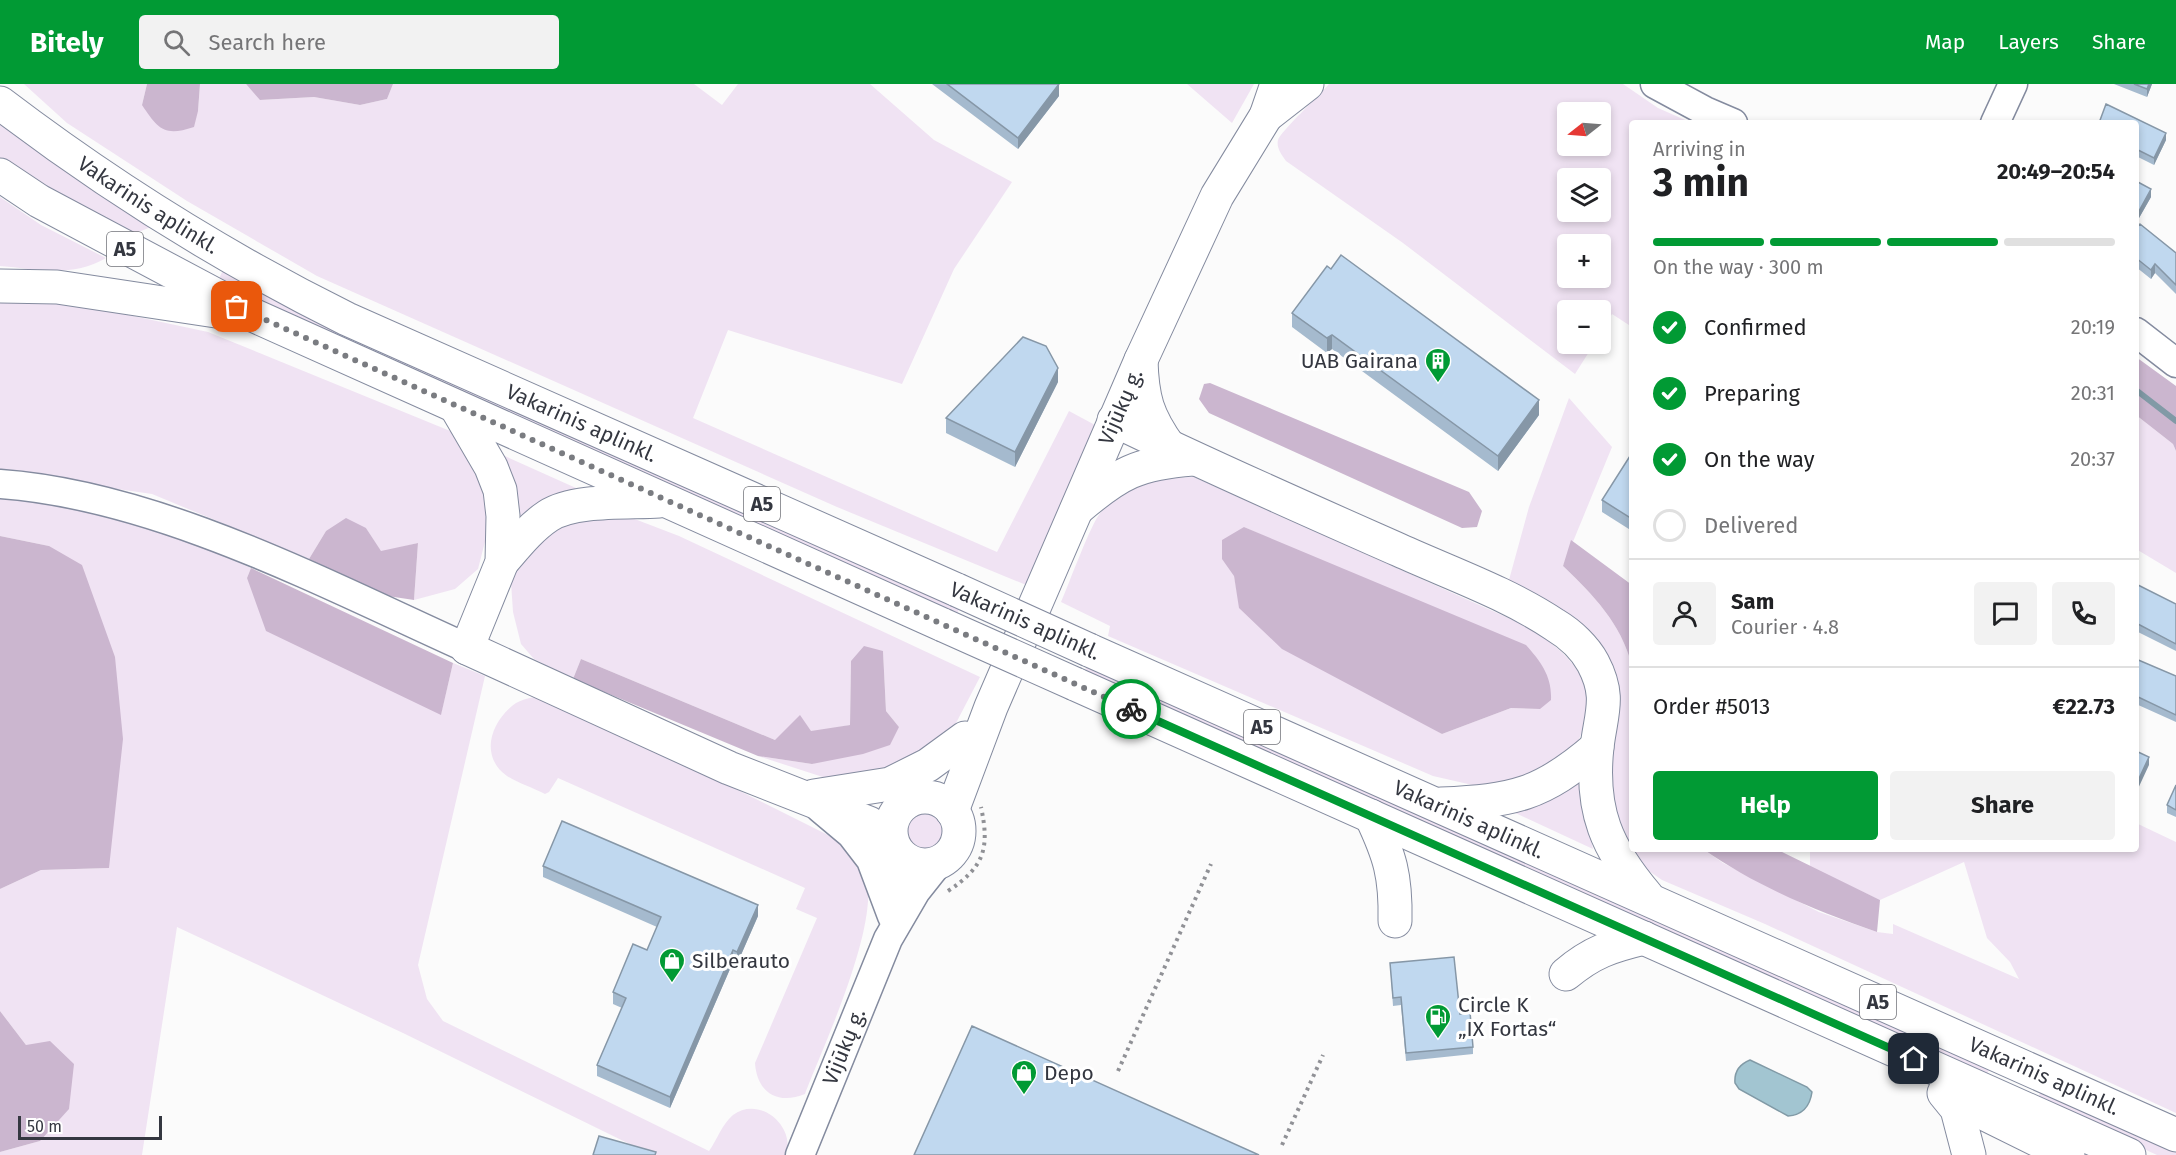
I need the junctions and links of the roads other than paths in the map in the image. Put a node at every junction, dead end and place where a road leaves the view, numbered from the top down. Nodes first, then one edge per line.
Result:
1 (1277, 84) edge
2 (1307, 84) edge
3 (1655, 84) edge
4 (2013, 84) edge
5 (0, 103) edge
6 (1266, 116) junction
7 (1726, 120) edge
8 (1996, 120) edge
9 (0, 175) edge
10 (0, 286) edge
11 (255, 316) junction
12 (2139, 334) edge
13 (1141, 360) junction
14 (2176, 363) edge
15 (456, 407) junction
16 (1114, 420) junction
17 (1182, 453) junction
18 (0, 484) edge
19 (666, 501) junction
20 (1077, 509) junction
21 (502, 562) junction
22 (467, 648) junction
23 (991, 707) junction
24 (965, 738) junction
25 (1597, 747) junction
26 (809, 797) junction
27 (910, 801) junction
28 (1435, 805) junction
29 (952, 811) junction
30 (1371, 816) junction
31 (895, 846) junction
32 (939, 862) junction
33 (1652, 902) junction
34 (1395, 921) dead end
35 (890, 928) junction
36 (1644, 938) junction
37 (1566, 974) dead end
38 (1871, 1040) junction
39 (1944, 1093) junction
40 (2176, 1135) edge
41 (2054, 1149) edge
42 (800, 1155) edge
43 (1969, 1155) edge
44 (2005, 1155) edge
45 (2129, 1155) edge

1 - 6 main road, Vijūkų g.
2 - 6 main road, Vijūkų g.
3 - 7 street
4 - 8 street
5 - 28 main road, Vakarinis aplinkl. / A5, bridge
6 - 13 main road, Vijūkų g.
9 - 11 main road, Vakarinis aplinkl. / A5
10 - 11 main road
11 - 15 main road, Vakarinis aplinkl. / A5
12 - 14 street
13 - 16 main road, Vijūkų g.
13 - 17 main road
15 - 19 main road, Vakarinis aplinkl. / A5
15 - 21 main road
16 - 17 main road
16 - 20 main road, Vijūkų g.
17 - 20 main road
17 - 25 main road
18 - 22 street
19 - 21 main road
19 - 30 main road, Vakarinis aplinkl. / A5, bridge
20 - 23 main road, Vijūkų g.
21 - 22 main road
22 - 26 main road
23 - 24 main road, Vijūkų g.
23 - 29 main road, Vijūkų g.
24 - 26 main road
24 - 27 main road, Vijūkų g.
25 - 28 main road
25 - 33 main road
26 - 27 main road
26 - 31 main road
26 - 35 street
27 - 29 main road
27 - 31 main road
28 - 33 main road, Vakarinis aplinkl. / A5
29 - 32 main road
30 - 34 main road
30 - 36 main road, Vakarinis aplinkl. / A5
31 - 32 main road
31 - 35 street, Vijūkų g.
32 - 35 street, Vijūkų g.
33 - 40 main road, Vakarinis aplinkl. / A5
35 - 42 street, Vijūkų g.
36 - 37 main road
36 - 38 main road, Vakarinis aplinkl. / A5
38 - 39 main road
38 - 45 main road, Vakarinis aplinkl. / A5
39 - 41 main road
39 - 43 main road
41 - 44 main road

